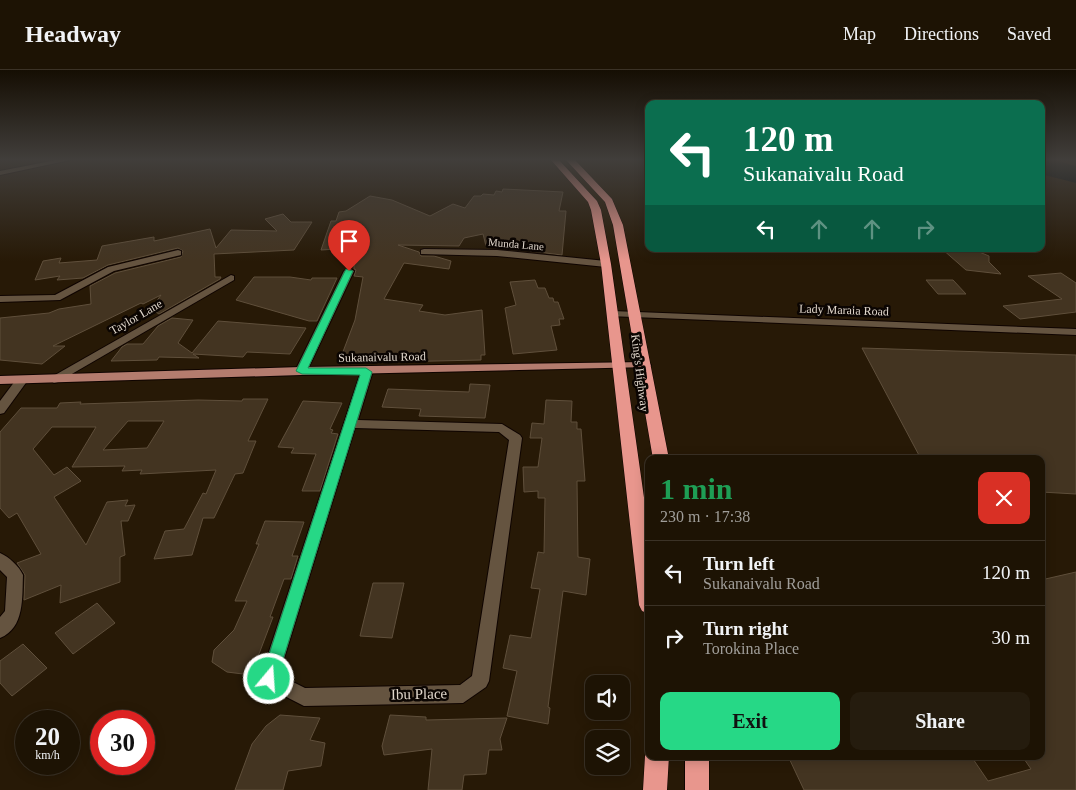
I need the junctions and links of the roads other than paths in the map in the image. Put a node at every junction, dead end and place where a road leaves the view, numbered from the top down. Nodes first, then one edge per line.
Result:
1 (586, 194) edge
2 (602, 194) edge
3 (424, 252) dead end
4 (178, 253) dead end
5 (606, 264) junction
6 (349, 271) dead end
7 (231, 278) dead end
8 (0, 298) edge
9 (612, 314) junction
10 (636, 314) junction
11 (1076, 332) edge
12 (644, 365) junction
13 (619, 366) junction
14 (302, 371) junction
15 (366, 372) junction
16 (54, 379) junction
17 (0, 380) edge
18 (22, 380) junction
19 (0, 410) edge
20 (350, 424) junction
21 (660, 455) edge
22 (0, 560) edge
23 (645, 573) edge
24 (0, 630) edge
25 (658, 760) edge
26 (697, 760) edge
27 (655, 790) edge
28 (697, 790) edge

1 - 5 highway, King's Highway
2 - 10 highway, King's Highway
3 - 5 street, Munda Lane
4 - 8 street
5 - 9 highway, King's Highway
6 - 14 street
7 - 16 street, Taylor Lane
9 - 10 street, Lady Maraia Road
9 - 13 highway, King's Highway
10 - 11 street, Lady Maraia Road
10 - 12 highway, King's Highway
12 - 13 main road, Sukanaivalu Road
12 - 21 highway, King's Highway
13 - 15 main road, Sukanaivalu Road
13 - 23 highway, King's Highway
14 - 15 main road, Sukanaivalu Road
14 - 16 main road, Sukanaivalu Road
15 - 20 street, Ibu Place
16 - 18 main road, Sukanaivalu Road
17 - 18 main road, Sukanaivalu Road
18 - 19 street
20 - 20 street, Ibu Place
22 - 24 street
25 - 27 highway
26 - 28 highway

